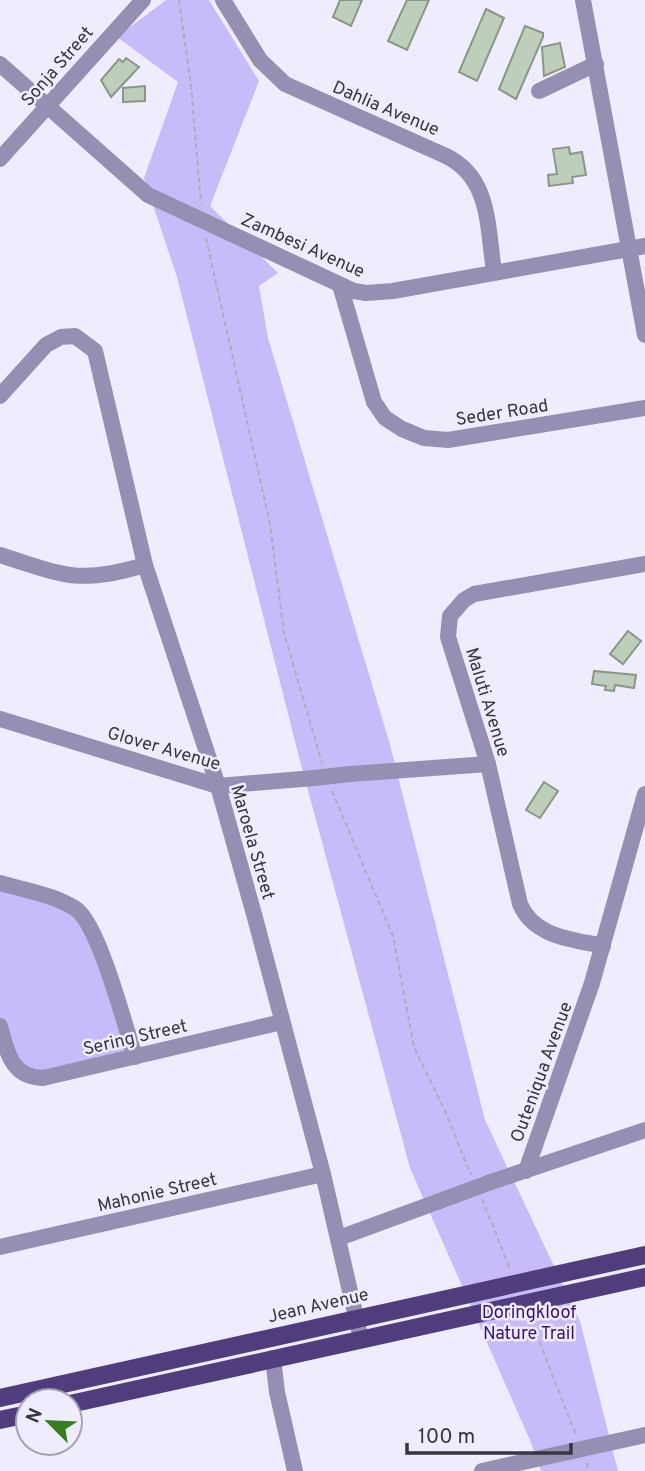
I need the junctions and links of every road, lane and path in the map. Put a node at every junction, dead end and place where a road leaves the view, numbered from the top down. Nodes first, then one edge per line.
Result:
1 (143, 0) edge
2 (179, 0) edge
3 (223, 0) edge
4 (583, 0) edge
5 (0, 64) edge
6 (596, 64) junction
7 (539, 90) dead end
8 (47, 106) junction
9 (0, 159) edge
10 (202, 210) dead end
11 (206, 238) dead end
12 (637, 247) edge
13 (494, 271) junction
14 (340, 285) junction
15 (645, 335) edge
16 (0, 396) edge
17 (645, 408) edge
18 (0, 555) edge
19 (645, 564) edge
20 (145, 565) junction
21 (0, 719) edge
22 (488, 764) junction
23 (318, 771) junction
24 (218, 786) junction
25 (331, 787) dead end
26 (645, 794) edge
27 (0, 883) edge
28 (603, 946) junction
29 (282, 1022) junction
30 (0, 1026) edge
31 (135, 1057) junction
32 (645, 1130) edge
33 (526, 1171) junction
34 (323, 1174) junction
35 (483, 1184) junction
36 (481, 1197) dead end
37 (339, 1238) junction
38 (0, 1247) edge
39 (645, 1255) edge
40 (510, 1269) dead end
41 (645, 1277) edge
42 (529, 1317) dead end
43 (356, 1318) junction
44 (449, 1320) junction
45 (361, 1339) junction
46 (273, 1358) junction
47 (253, 1362) junction
48 (79, 1380) junction
49 (169, 1382) junction
50 (277, 1392) junction
51 (0, 1398) edge
52 (84, 1401) edge
53 (576, 1434) dead end
54 (645, 1435) edge
55 (586, 1458) dead end
56 (295, 1471) edge
57 (482, 1471) edge
58 (588, 1471) edge

1 - 8 street, Sonja Street
2 - 10 path
3 - 13 street, Dahlia Avenue
4 - 6 street
5 - 8 street, Zambesi Avenue
6 - 7 street
6 - 12 street
8 - 9 street, Sonja Street
8 - 14 street, Zambesi Avenue
11 - 23 path
12 - 13 street, Zambesi Avenue
12 - 15 street
13 - 14 street, Zambesi Avenue
14 - 17 street, Seder Road
16 - 20 street, Maroela Street
18 - 20 street
19 - 22 street, Maluti Avenue
20 - 24 street, Maroela Street
21 - 24 street, Glover Avenue
22 - 23 street, Glover Avenue, bridge
22 - 28 street, Maluti Avenue
23 - 24 street, Glover Avenue
24 - 29 street, Maroela Street
25 - 35 path
26 - 28 street, Outeniqua Avenue
27 - 31 street
28 - 33 street, Outeniqua Avenue
29 - 31 street, Sering Street
29 - 34 street, Maroela Street
30 - 31 street, Sering Street
32 - 33 street
33 - 35 street, Outeniqua Avenue
34 - 37 street, Maroela Street
34 - 38 street, Mahonie Street
35 - 37 street, Outeniqua Avenue, bridge
36 - 40 path
37 - 43 street, Maroela Street
39 - 43 main road, Jean Avenue
41 - 44 main road
42 - 53 path
43 - 44 main road
43 - 45 street, Maroela Street
43 - 48 main road, Jean Avenue
44 - 45 main road
45 - 46 main road
46 - 47 main road
46 - 50 street
47 - 49 main road
47 - 50 street
48 - 49 main road
48 - 51 main road, Jean Avenue
49 - 52 main road
50 - 56 street
54 - 57 street
55 - 58 path

